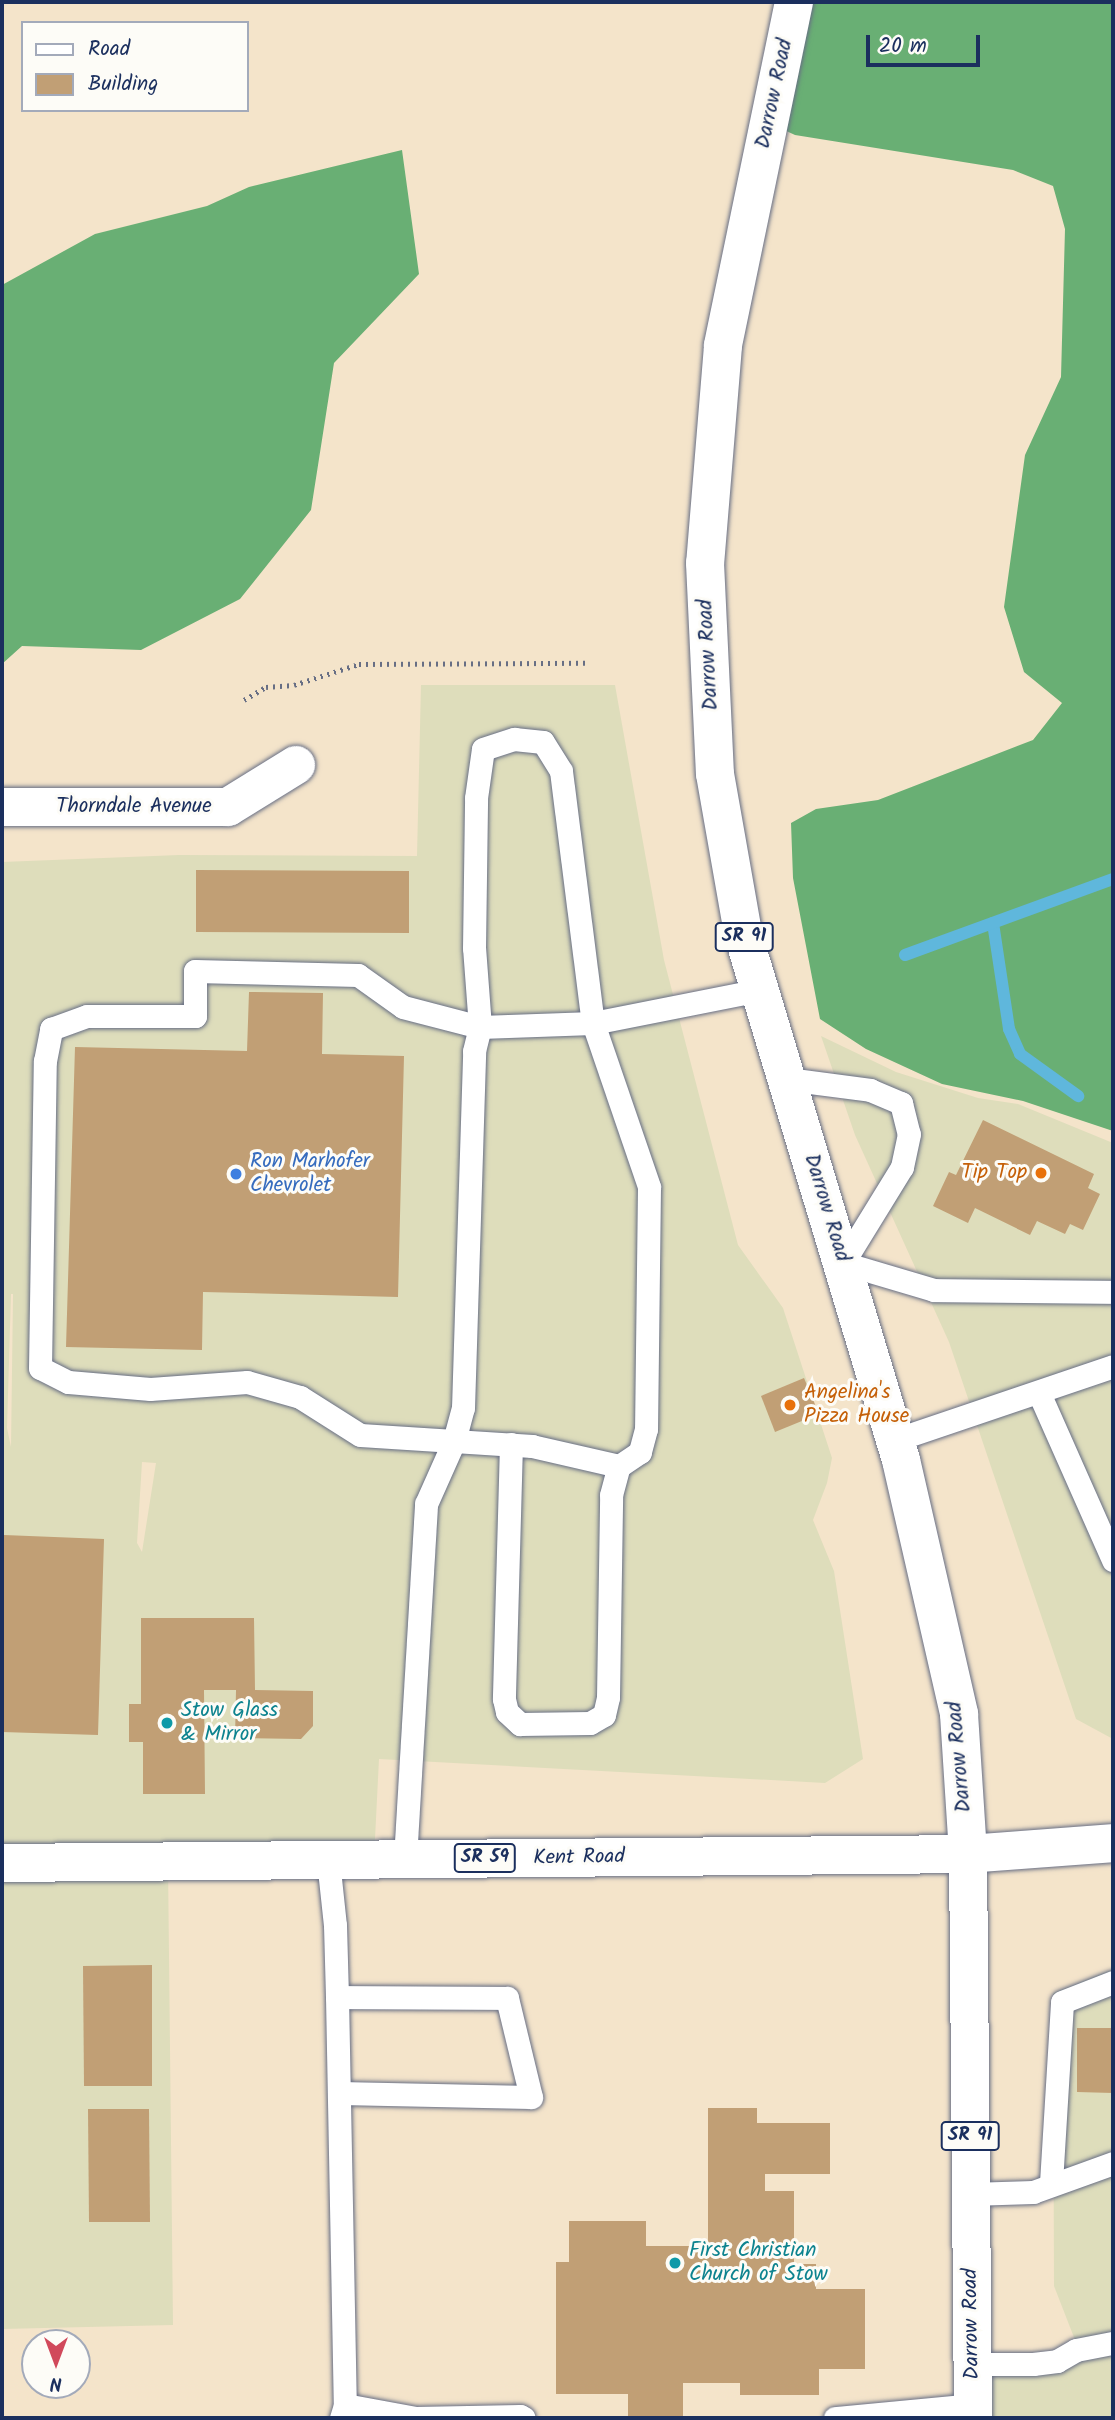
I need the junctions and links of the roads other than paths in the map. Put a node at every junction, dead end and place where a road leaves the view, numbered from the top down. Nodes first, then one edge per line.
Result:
1 (794, 2) edge
2 (296, 765) dead end
3 (2, 807) edge
4 (760, 990) junction
5 (593, 1023) junction
6 (480, 1027) junction
7 (787, 1079) junction
8 (843, 1263) junction
9 (1113, 1292) edge
10 (1113, 1366) edge
11 (1038, 1393) junction
12 (895, 1440) junction
13 (454, 1441) junction
14 (511, 1444) junction
15 (619, 1466) junction
16 (1113, 1560) edge
17 (1113, 1843) edge
18 (968, 1853) junction
19 (405, 1859) junction
20 (328, 1860) junction
21 (2, 1863) edge
22 (1113, 1982) edge
23 (337, 1997) junction
24 (339, 2093) junction
25 (1113, 2163) edge
26 (1051, 2183) junction
27 (970, 2194) junction
28 (1113, 2343) edge
29 (972, 2364) junction
30 (343, 2412) edge
31 (973, 2412) edge
32 (524, 2418) edge
33 (835, 2418) edge

1 - 4 main road, Darrow Road / SR 91
2 - 3 main road, Thorndale Avenue
4 - 5 lane
4 - 7 main road, Darrow Road / SR 91
5 - 6 lane
5 - 6 lane
5 - 15 lane
6 - 13 lane
6 - 13 lane
7 - 8 main road, Darrow Road / SR 91
7 - 8 lane
8 - 9 lane
8 - 12 main road, Darrow Road / SR 91
10 - 11 lane
11 - 12 lane
11 - 16 lane
12 - 18 main road, Darrow Road / SR 91
13 - 14 lane
13 - 19 lane
14 - 15 lane
14 - 15 lane
17 - 18 main road, Kent Road / SR 59
18 - 19 main road, Kent Road / SR 59
18 - 27 main road, Darrow Road / SR 91
19 - 20 main road, Kent Road / SR 59
20 - 21 main road, Kent Road / SR 59
20 - 23 lane
22 - 26 lane
23 - 24 lane
23 - 24 lane
24 - 30 lane
25 - 26 lane
26 - 27 lane
27 - 29 main road, Darrow Road / SR 91
28 - 29 lane
29 - 31 main road, Darrow Road / SR 91
30 - 32 lane
31 - 33 lane

